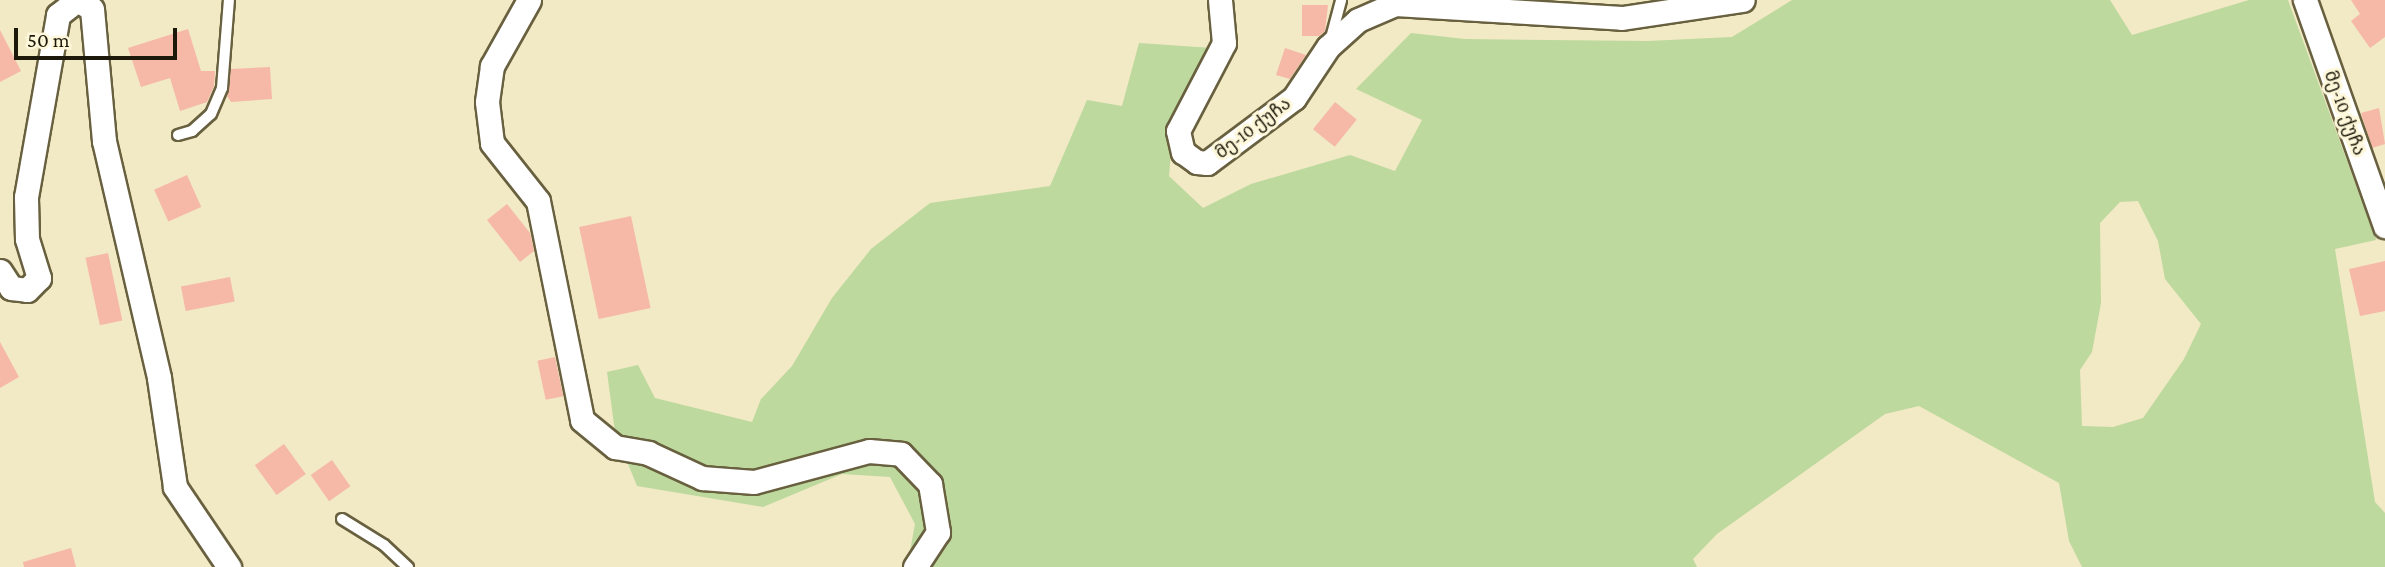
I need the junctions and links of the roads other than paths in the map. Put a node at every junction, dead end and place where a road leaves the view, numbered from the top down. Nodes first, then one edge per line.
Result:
1 (77, 0) edge
2 (229, 0) edge
3 (529, 0) edge
4 (1220, 0) edge
5 (1341, 0) edge
6 (1743, 0) edge
7 (2305, 0) edge
8 (1402, 2) edge
9 (1328, 47) junction
10 (178, 135) dead end
11 (2385, 226) edge
12 (0, 271) edge
13 (342, 519) dead end
14 (229, 567) edge
15 (408, 567) edge
16 (915, 567) edge

1 - 12 street
1 - 14 street
2 - 10 lane
3 - 16 street
4 - 9 street, მე-10 ქუჩა
5 - 9 lane
6 - 8 street, მე-10 ქუჩა
7 - 11 street, მე-10 ქუჩა
8 - 9 street, მე-10 ქუჩა
13 - 15 lane

